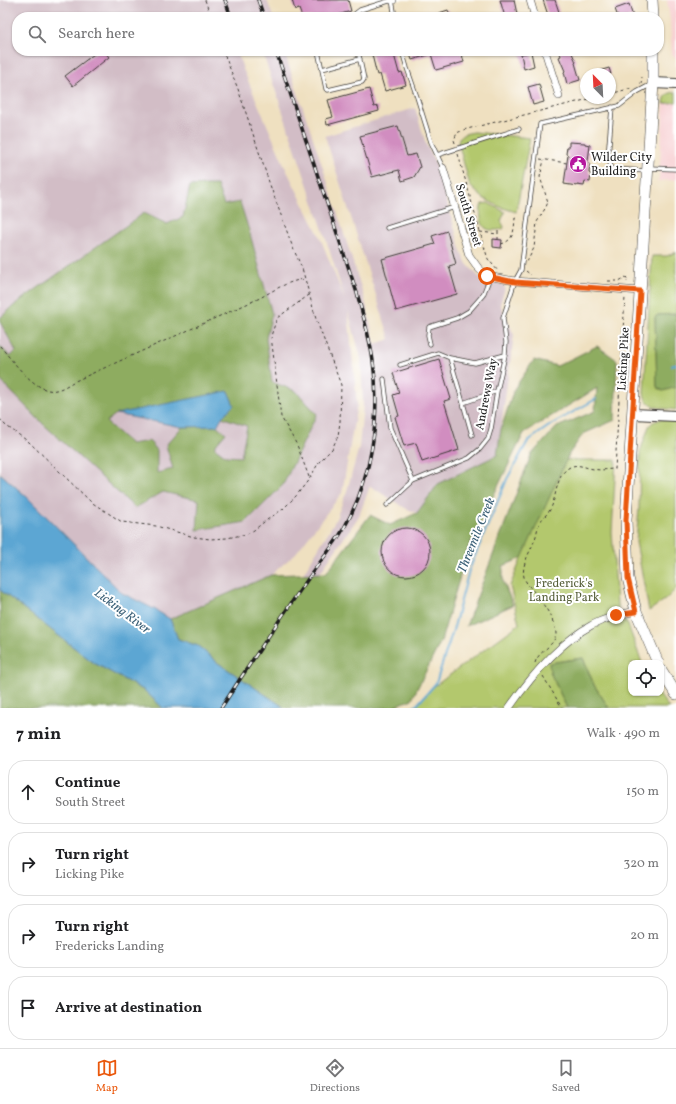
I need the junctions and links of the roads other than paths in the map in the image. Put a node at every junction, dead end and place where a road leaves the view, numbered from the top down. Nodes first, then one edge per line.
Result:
1 (393, 0) edge
2 (530, 0) edge
3 (652, 0) edge
4 (357, 12) edge
5 (394, 12) edge
6 (534, 12) edge
7 (653, 12) edge
8 (319, 56) edge
9 (359, 56) edge
10 (403, 56) edge
11 (547, 56) edge
12 (654, 56) edge
13 (360, 59) junction
14 (322, 69) junction
15 (653, 83) junction
16 (676, 84) edge
17 (559, 96) dead end
18 (612, 107) junction
19 (519, 129) dead end
20 (437, 155) junction
21 (443, 168) joint
22 (676, 169) edge
23 (648, 170) junction
24 (454, 207) junction
25 (387, 228) dead end
26 (490, 277) junction
27 (517, 279) junction
28 (640, 291) junction
29 (430, 344) dead end
30 (505, 355) junction
31 (450, 358) junction
32 (400, 365) dead end
33 (384, 378) dead end
34 (497, 391) junction
35 (463, 403) junction
36 (633, 414) junction
37 (676, 416) edge
38 (472, 435) dead end
39 (413, 481) junction
40 (387, 505) dead end
41 (636, 612) junction
42 (657, 660) edge
43 (664, 675) edge
44 (676, 694) edge
45 (509, 708) edge

1 - 4 lane
1 - 5 lane
2 - 6 street
3 - 7 main road
8 - 14 lane
9 - 13 lane
10 - 20 lane
11 - 17 street
12 - 15 main road, Licking Pike
13 - 14 lane
13 - 14 lane
15 - 16 main road
15 - 18 lane
15 - 23 main road, Licking Pike
18 - 23 lane
18 - 27 lane, Andrews Way
19 - 20 lane
20 - 21 lane
21 - 24 street, South Street
22 - 23 lane
23 - 28 main road, Licking Pike
24 - 25 lane
24 - 26 street, South Street
26 - 27 street
26 - 29 lane
27 - 28 street
27 - 30 lane, Andrews Way
28 - 36 main road, Licking Pike
30 - 31 lane
30 - 34 lane, Andrews Way
31 - 32 lane
31 - 35 lane
33 - 39 lane
34 - 35 lane
34 - 39 lane, Andrews Way
35 - 38 lane
36 - 37 main road
36 - 41 main road, Licking Pike
39 - 40 lane, Andrews Way
41 - 42 main road, Licking Pike
41 - 45 street
43 - 44 main road

